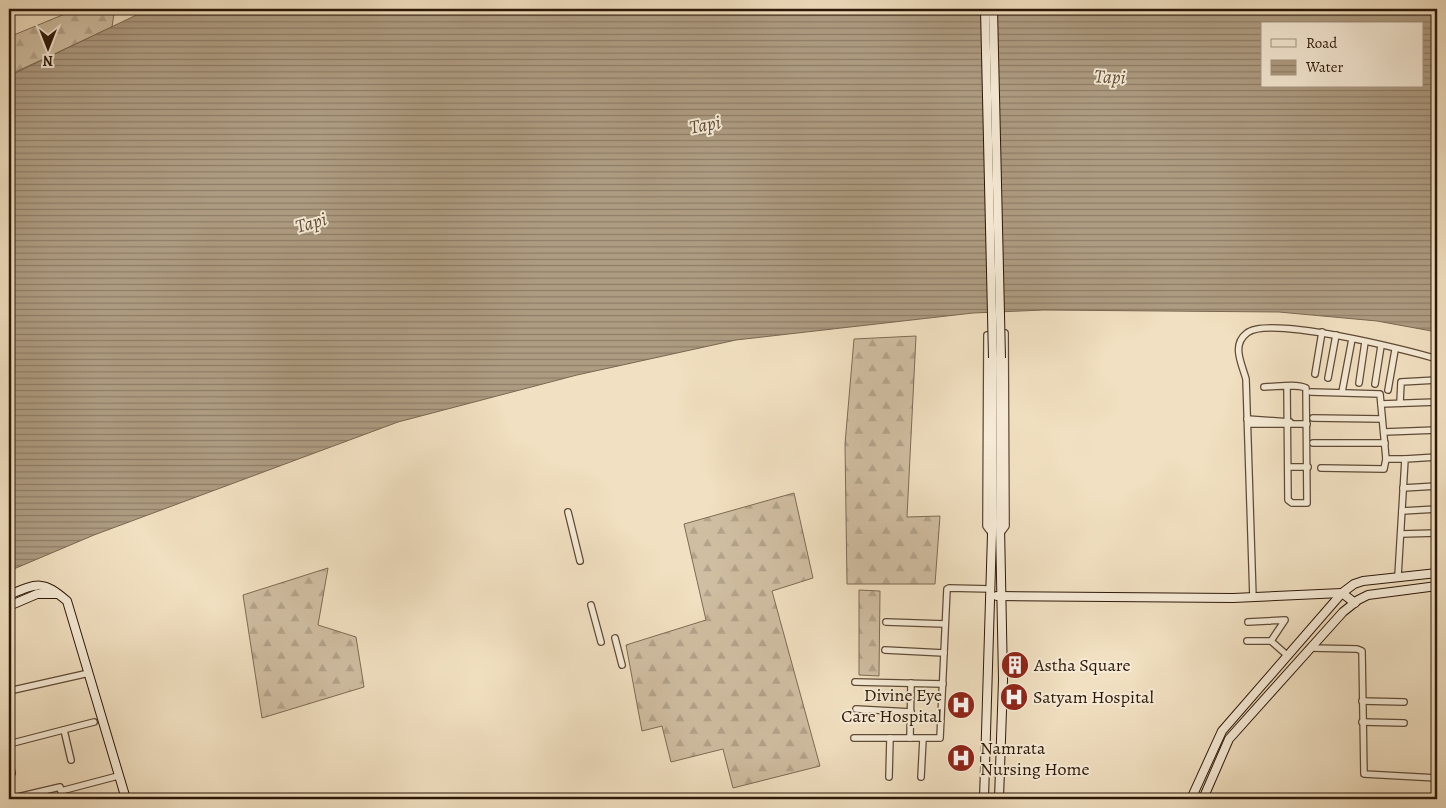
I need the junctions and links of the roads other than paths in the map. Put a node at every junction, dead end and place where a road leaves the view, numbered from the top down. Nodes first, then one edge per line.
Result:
1 (985, 9) edge
2 (993, 9) edge
3 (1322, 332) junction
4 (1336, 335) junction
5 (1352, 339) junction
6 (1365, 342) junction
7 (1380, 346) junction
8 (1395, 350) junction
9 (997, 358) junction
10 (1437, 359) edge
11 (1315, 374) dead end
12 (1328, 378) dead end
13 (1437, 380) edge
14 (1359, 383) dead end
15 (1374, 384) dead end
16 (1287, 386) junction
17 (1264, 387) dead end
18 (1388, 390) dead end
19 (1312, 392) dead end
20 (1342, 392) junction
21 (1437, 402) edge
22 (1400, 403) junction
23 (1381, 404) junction
24 (1313, 418) dead end
25 (1382, 419) junction
26 (1248, 422) junction
27 (1289, 423) junction
28 (1307, 424) junction
29 (1437, 430) edge
30 (1384, 432) junction
31 (1385, 443) junction
32 (1314, 444) dead end
33 (1437, 457) edge
34 (1386, 459) junction
35 (1405, 459) junction
36 (1288, 467) junction
37 (1308, 467) junction
38 (1321, 468) dead end
39 (1437, 486) edge
40 (1403, 488) junction
41 (1437, 509) edge
42 (1402, 511) junction
43 (568, 512) dead end
44 (1437, 533) edge
45 (996, 534) junction
46 (1401, 534) junction
47 (580, 561) dead end
48 (1437, 574) edge
49 (1398, 576) junction
50 (1437, 586) edge
51 (990, 592) junction
52 (1342, 593) junction
53 (59, 594) junction
54 (9, 595) edge
55 (1001, 596) junction
56 (1253, 598) junction
57 (1355, 602) junction
58 (591, 605) dead end
59 (9, 606) edge
60 (886, 622) dead end
61 (1248, 622) dead end
62 (945, 624) junction
63 (615, 638) dead end
64 (1247, 641) dead end
65 (1271, 641) junction
66 (601, 642) dead end
67 (1310, 648) junction
68 (885, 650) dead end
69 (944, 652) junction
70 (1288, 656) junction
71 (622, 665) dead end
72 (89, 673) junction
73 (855, 682) dead end
74 (911, 683) junction
75 (943, 684) junction
76 (9, 691) edge
77 (1362, 701) junction
78 (1404, 702) dead end
79 (856, 709) dead end
80 (911, 712) junction
81 (94, 722) dead end
82 (1362, 722) junction
83 (1404, 723) dead end
84 (64, 730) junction
85 (854, 738) dead end
86 (890, 738) junction
87 (910, 738) junction
88 (923, 739) junction
89 (9, 744) edge
90 (9, 760) edge
91 (71, 760) dead end
92 (12, 773) dead end
93 (118, 776) junction
94 (889, 777) dead end
95 (922, 777) dead end
96 (1437, 778) edge
97 (61, 791) junction
98 (34, 796) edge
99 (9, 799) edge
100 (64, 799) edge
101 (126, 799) edge
102 (984, 799) edge
103 (999, 799) edge
104 (1191, 799) edge
105 (1203, 799) edge

1 - 9 main road, bridge
2 - 9 main road, bridge
3 - 4 street
3 - 11 street
3 - 26 street
4 - 5 street
4 - 12 street
5 - 6 street
5 - 20 street
6 - 7 street
6 - 14 street
7 - 8 street
7 - 15 street
8 - 10 street
8 - 18 street
9 - 45 main road
13 - 22 street
16 - 17 street
16 - 27 street
16 - 28 street
19 - 20 street
20 - 23 street
21 - 22 street
22 - 23 street
23 - 25 street
24 - 25 street
25 - 30 street
26 - 27 street
26 - 56 street
27 - 28 street
27 - 36 street
28 - 37 street
29 - 30 street
30 - 31 street
31 - 32 street
31 - 34 street
33 - 35 street
34 - 35 street
34 - 38 street
35 - 40 street
36 - 37 street
36 - 37 street
39 - 40 street
40 - 42 street
41 - 42 street
42 - 46 street
43 - 47 street
44 - 46 street
45 - 45 street
45 - 51 main road
45 - 55 main road
46 - 49 street
48 - 49 main road
49 - 52 main road
50 - 57 main road
51 - 55 main road
51 - 62 street
51 - 102 main road
52 - 56 main road
52 - 57 main road
52 - 70 main road
53 - 54 main road
53 - 59 main road
53 - 72 main road
55 - 56 main road
55 - 103 main road
57 - 67 main road
58 - 66 street
60 - 62 street
61 - 65 street
62 - 69 street
63 - 71 street
64 - 65 street
65 - 70 street
67 - 77 street
67 - 105 main road
68 - 69 street
69 - 75 street
70 - 104 main road
72 - 76 street
72 - 93 main road
73 - 74 street
74 - 75 street
74 - 80 street
75 - 88 street
77 - 78 street
77 - 82 street
79 - 80 street
80 - 87 street
81 - 84 street
82 - 83 street
82 - 96 street
84 - 89 street
84 - 91 street
85 - 86 street
86 - 87 street
86 - 94 street
87 - 88 street
88 - 95 street
90 - 92 street
93 - 97 street
93 - 101 main road
97 - 98 street
97 - 100 street
98 - 99 street

